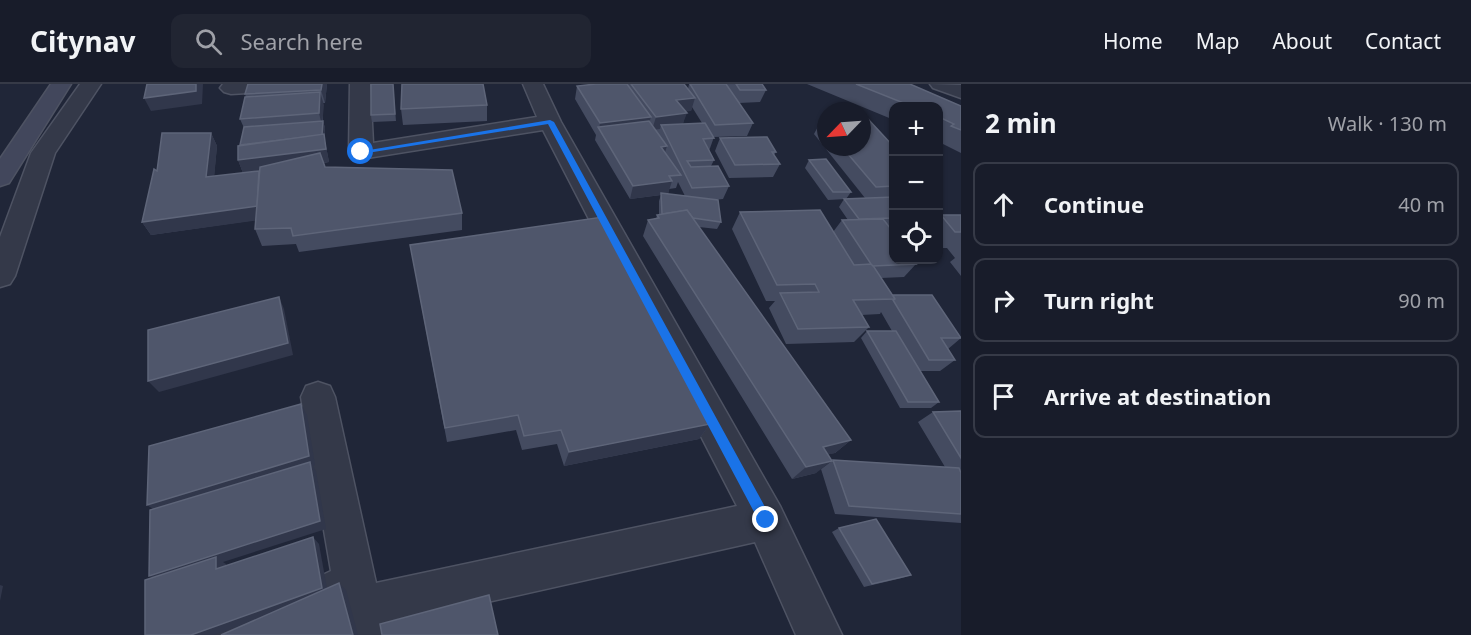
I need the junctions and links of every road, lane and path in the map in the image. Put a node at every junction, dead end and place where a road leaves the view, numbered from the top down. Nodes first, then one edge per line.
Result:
1 (61, 84) edge
2 (91, 84) edge
3 (300, 84) edge
4 (360, 84) edge
5 (533, 84) edge
6 (940, 84) edge
7 (231, 88) dead end
8 (961, 92) edge
9 (550, 122) junction
10 (0, 178) edge
11 (0, 276) edge
12 (318, 397) dead end
13 (766, 520) junction
14 (362, 622) edge
15 (226, 635) edge
16 (819, 635) edge

1 - 10 main road
2 - 11 street
3 - 7 street
4 - 9 street
5 - 9 street
6 - 8 street
9 - 13 street
12 - 14 street
13 - 14 street
13 - 16 street
14 - 15 street

